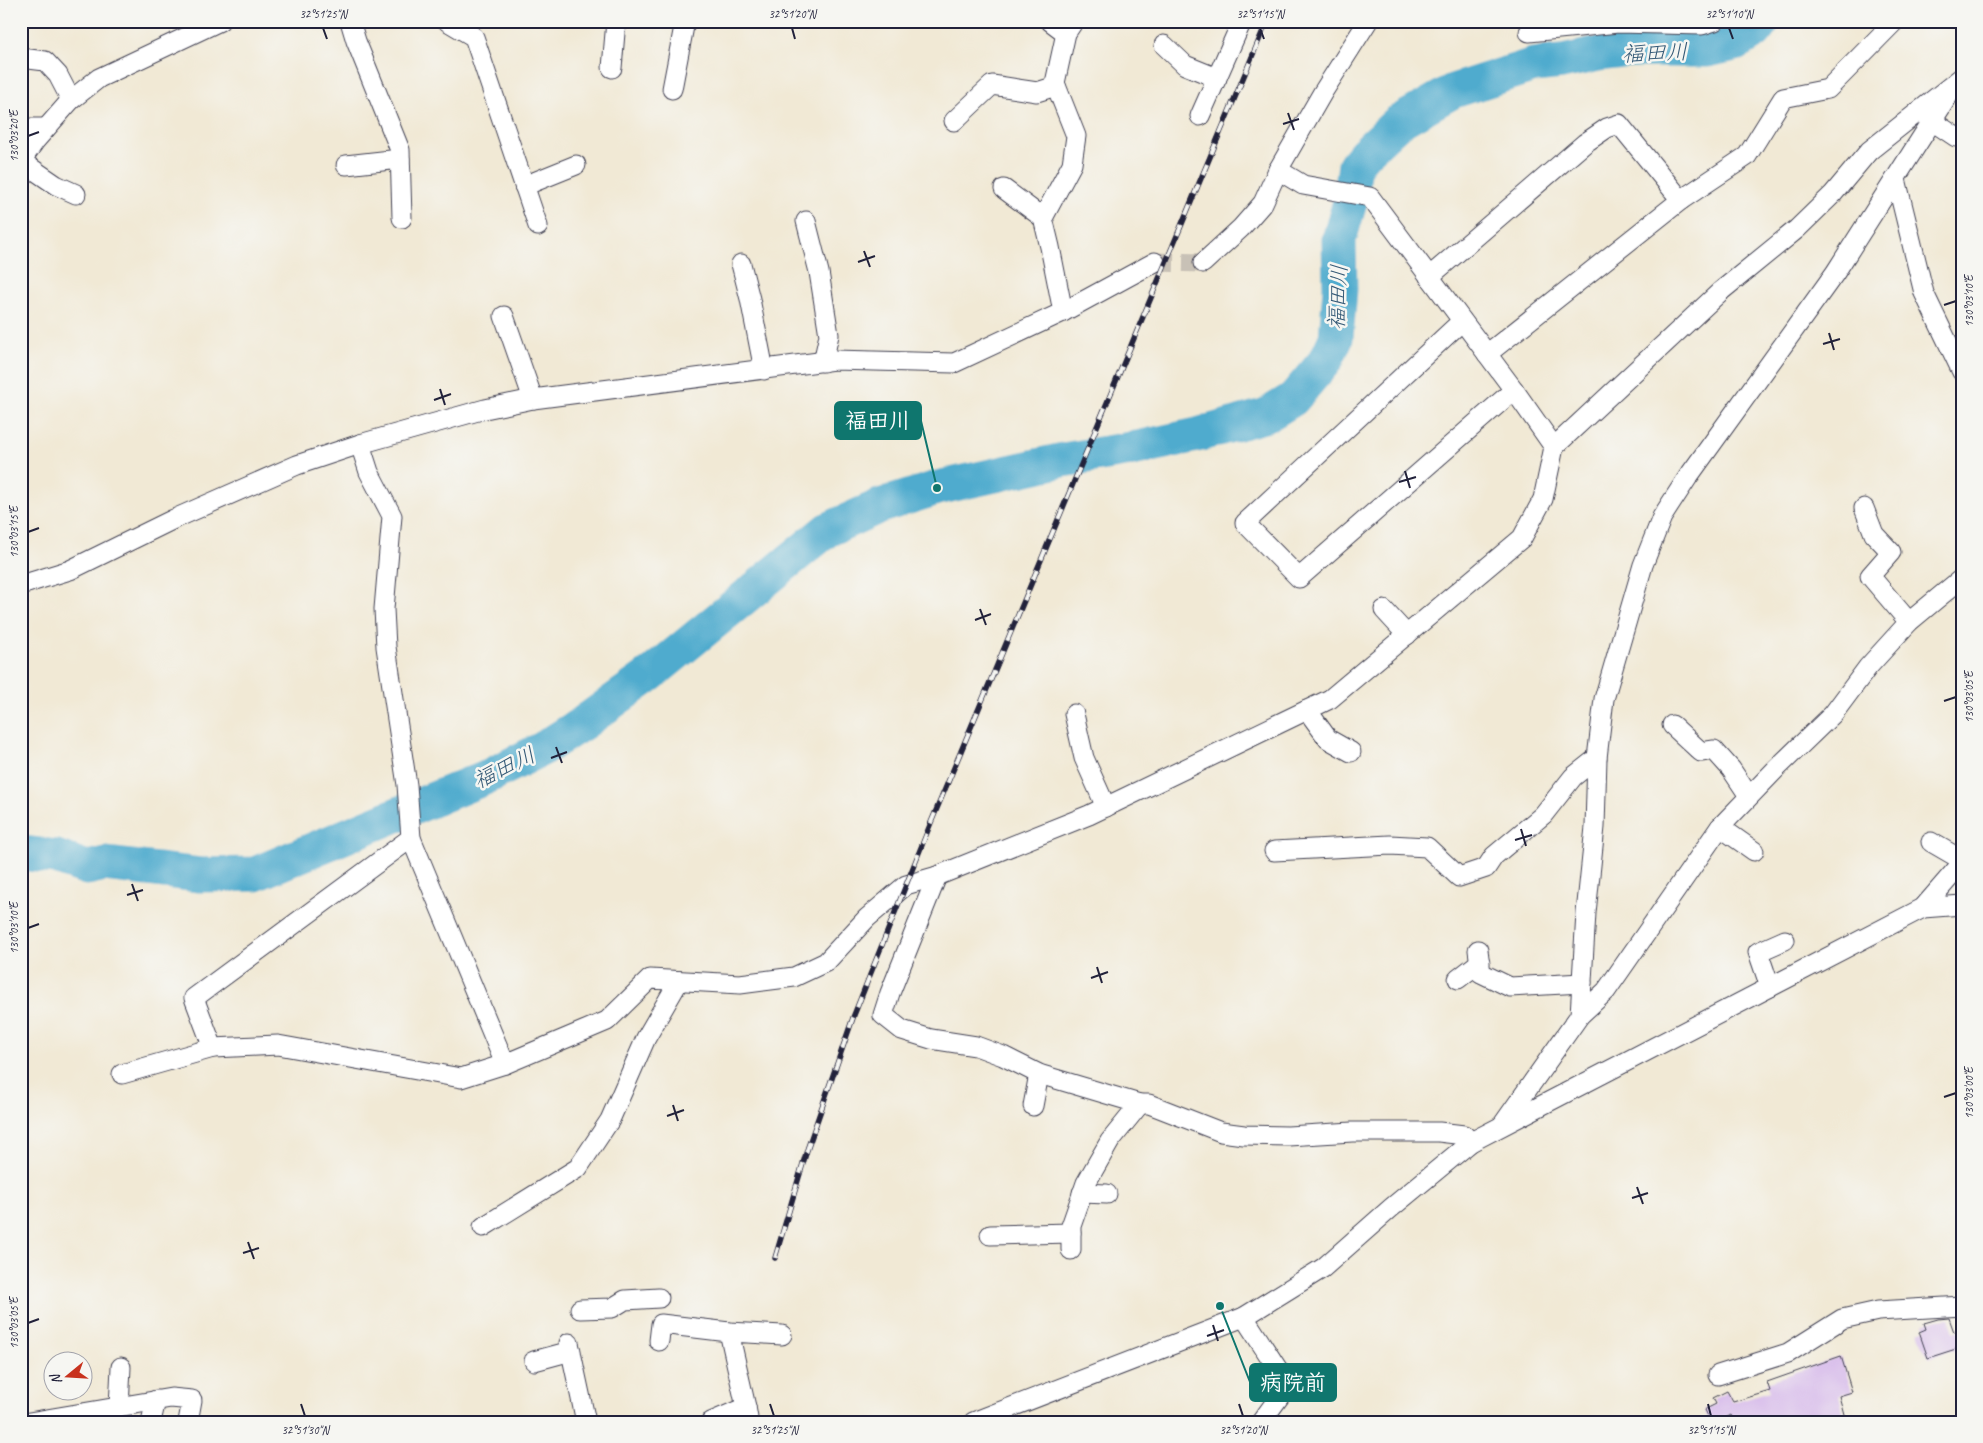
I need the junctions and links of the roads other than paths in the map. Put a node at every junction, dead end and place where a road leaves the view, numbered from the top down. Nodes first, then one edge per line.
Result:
1 (220, 21) edge
2 (350, 21) edge
3 (447, 21) edge
4 (616, 21) edge
5 (686, 21) edge
6 (1050, 21) edge
7 (1242, 21) edge
8 (1368, 21) edge
9 (1704, 22) edge
10 (1890, 23) edge
11 (1070, 27) edge
12 (1528, 32) dead end
13 (1164, 45) dead end
14 (21, 58) edge
15 (612, 68) dead end
16 (1217, 78) junction
17 (1959, 79) edge
18 (1056, 86) junction
19 (672, 89) dead end
20 (71, 100) junction
21 (1200, 116) dead end
22 (954, 121) dead end
23 (1932, 121) junction
24 (21, 128) edge
25 (46, 128) junction
26 (1962, 136) edge
27 (400, 159) junction
28 (21, 161) edge
29 (346, 165) dead end
30 (576, 165) dead end
31 (1278, 170) junction
32 (1896, 179) junction
33 (524, 186) junction
34 (1004, 190) dead end
35 (76, 194) dead end
36 (1681, 200) junction
37 (402, 218) dead end
38 (1043, 218) junction
39 (806, 221) dead end
40 (538, 226) dead end
41 (1155, 262) tunnel mouth
42 (1203, 263) dead end
43 (741, 264) dead end
44 (1429, 277) junction
45 (1063, 312) junction
46 (504, 316) dead end
47 (1462, 321) junction
48 (1487, 354) junction
49 (824, 362) junction
50 (764, 370) junction
51 (1962, 372) edge
52 (1514, 390) junction
53 (533, 399) junction
54 (360, 444) junction
55 (1554, 447) junction
56 (1864, 508) dead end
57 (1962, 578) edge
58 (21, 585) edge
59 (1384, 610) dead end
60 (1909, 622) junction
61 (1407, 635) junction
62 (1307, 710) junction
63 (1074, 714) dead end
64 (1672, 725) dead end
65 (1351, 752) dead end
66 (1597, 758) junction
67 (1749, 796) junction
68 (1106, 807) junction
69 (1720, 826) junction
70 (411, 838) junction
71 (1931, 842) dead end
72 (1274, 851) dead end
73 (1754, 851) dead end
74 (1962, 861) edge
75 (937, 876) junction
76 (1962, 905) edge
77 (1923, 908) junction
78 (1785, 940) dead end
79 (1458, 979) dead end
80 (679, 981) junction
81 (1582, 983) junction
82 (1770, 987) junction
83 (1580, 1015) junction
84 (213, 1048) junction
85 (505, 1064) junction
86 (122, 1074) dead end
87 (1039, 1074) junction
88 (1140, 1104) junction
89 (1033, 1106) dead end
90 (1502, 1125) junction
91 (1471, 1142) junction
92 (1082, 1193) junction
93 (1107, 1194) dead end
94 (482, 1227) dead end
95 (990, 1235) dead end
96 (1962, 1306) edge
97 (580, 1309) dead end
98 (1244, 1317) junction
99 (728, 1332) junction
100 (782, 1335) dead end
101 (534, 1361) dead end
102 (120, 1367) dead end
103 (1718, 1375) dead end
104 (156, 1400) junction
105 (119, 1406) junction
106 (1005, 1417) edge
107 (66, 1419) edge
108 (29, 1422) edge
109 (151, 1422) edge
110 (188, 1422) edge
111 (586, 1422) edge
112 (711, 1422) edge
113 (973, 1422) edge
114 (1261, 1422) edge

1 - 20 street
2 - 27 street
3 - 33 street
4 - 15 street
5 - 19 street
6 - 11 street
7 - 16 street
8 - 31 street
9 - 12 street
10 - 36 street
11 - 18 street
13 - 16 street
14 - 20 street
16 - 21 street
17 - 23 street
17 - 55 street
18 - 22 street
18 - 38 street
20 - 25 street
23 - 26 street
23 - 32 street
24 - 25 street
25 - 28 street
27 - 29 street
27 - 37 street
28 - 35 street
30 - 33 street
31 - 42 street
31 - 44 street
32 - 51 street
32 - 66 street
33 - 40 street
34 - 38 street
36 - 44 street
36 - 48 street
38 - 45 street
39 - 49 street
41 - 45 street
43 - 50 street
44 - 47 street
45 - 49 street
46 - 53 street
47 - 48 street
47 - 52 street
48 - 52 street
49 - 50 street
50 - 53 street
52 - 55 street
53 - 54 street
54 - 58 street
54 - 70 street
55 - 61 street
56 - 60 street
57 - 60 street
59 - 61 street
60 - 67 street
61 - 62 street
62 - 65 street
62 - 68 street
63 - 68 street
64 - 67 street
66 - 72 street
66 - 81 street
67 - 69 street
68 - 75 street
69 - 73 street
69 - 83 street
70 - 84 street
70 - 85 street
71 - 74 street
74 - 77 street
75 - 80 street
75 - 87 street
76 - 77 street
77 - 82 street
78 - 82 street
79 - 81 street
80 - 85 street
80 - 94 street
81 - 83 street
82 - 90 street
83 - 90 street
84 - 85 street
84 - 86 street
87 - 88 street
87 - 89 street
88 - 91 street
88 - 92 street
90 - 91 street
91 - 98 street
92 - 93 street
92 - 95 street
96 - 103 street
97 - 99 street
98 - 106 street
98 - 114 street
99 - 100 street
99 - 112 street
101 - 111 street
102 - 105 street
104 - 105 street
104 - 109 street
104 - 110 street
105 - 107 street
106 - 113 street
107 - 108 street

